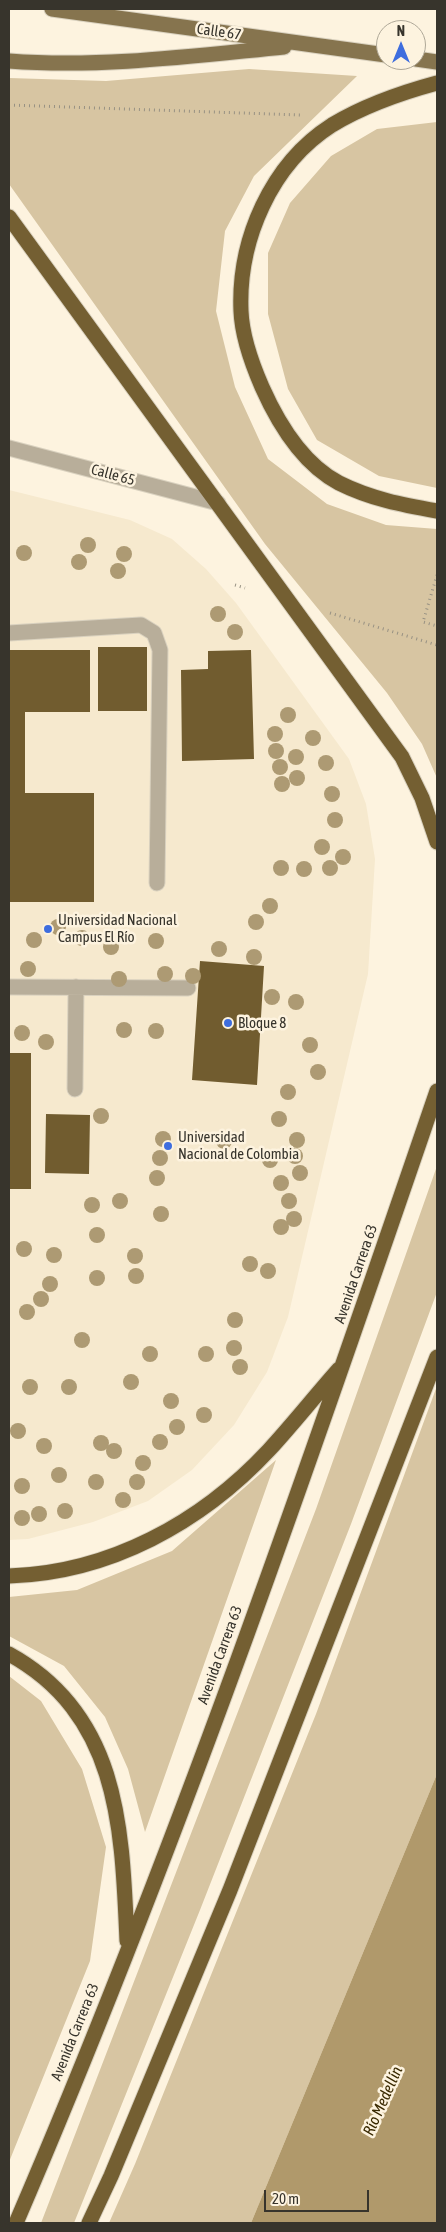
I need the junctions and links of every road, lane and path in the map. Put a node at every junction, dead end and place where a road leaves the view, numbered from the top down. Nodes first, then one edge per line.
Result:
1 (52, 9) edge
2 (308, 44) junction
3 (376, 54) edge
4 (9, 61) edge
5 (437, 83) edge
6 (9, 105) edge
7 (288, 114) dead end
8 (9, 217) edge
9 (9, 448) edge
10 (218, 503) junction
11 (437, 511) edge
12 (437, 575) edge
13 (325, 612) dead end
14 (437, 626) edge
15 (9, 633) edge
16 (437, 645) edge
17 (437, 842) edge
18 (157, 883) dead end
19 (9, 987) edge
20 (76, 987) junction
21 (188, 988) dead end
22 (75, 1089) dead end
23 (437, 1090) edge
24 (437, 1357) edge
25 (344, 1363) junction
26 (9, 1576) edge
27 (9, 1654) edge
28 (127, 1949) junction
29 (16, 2223) edge
30 (89, 2223) edge

1 - 2 main road, Calle 67
2 - 3 main road, Calle 67
2 - 4 main road
5 - 11 highway
6 - 7 path
8 - 10 highway
9 - 10 lane, Calle 65
10 - 17 highway
12 - 14 path
13 - 16 path
15 - 18 lane
19 - 20 lane
20 - 21 lane
20 - 22 lane
23 - 25 highway, Avenida Carrera 63
24 - 30 highway
25 - 26 highway
25 - 28 highway, Avenida Carrera 63
27 - 28 highway
28 - 29 highway, Avenida Carrera 63

